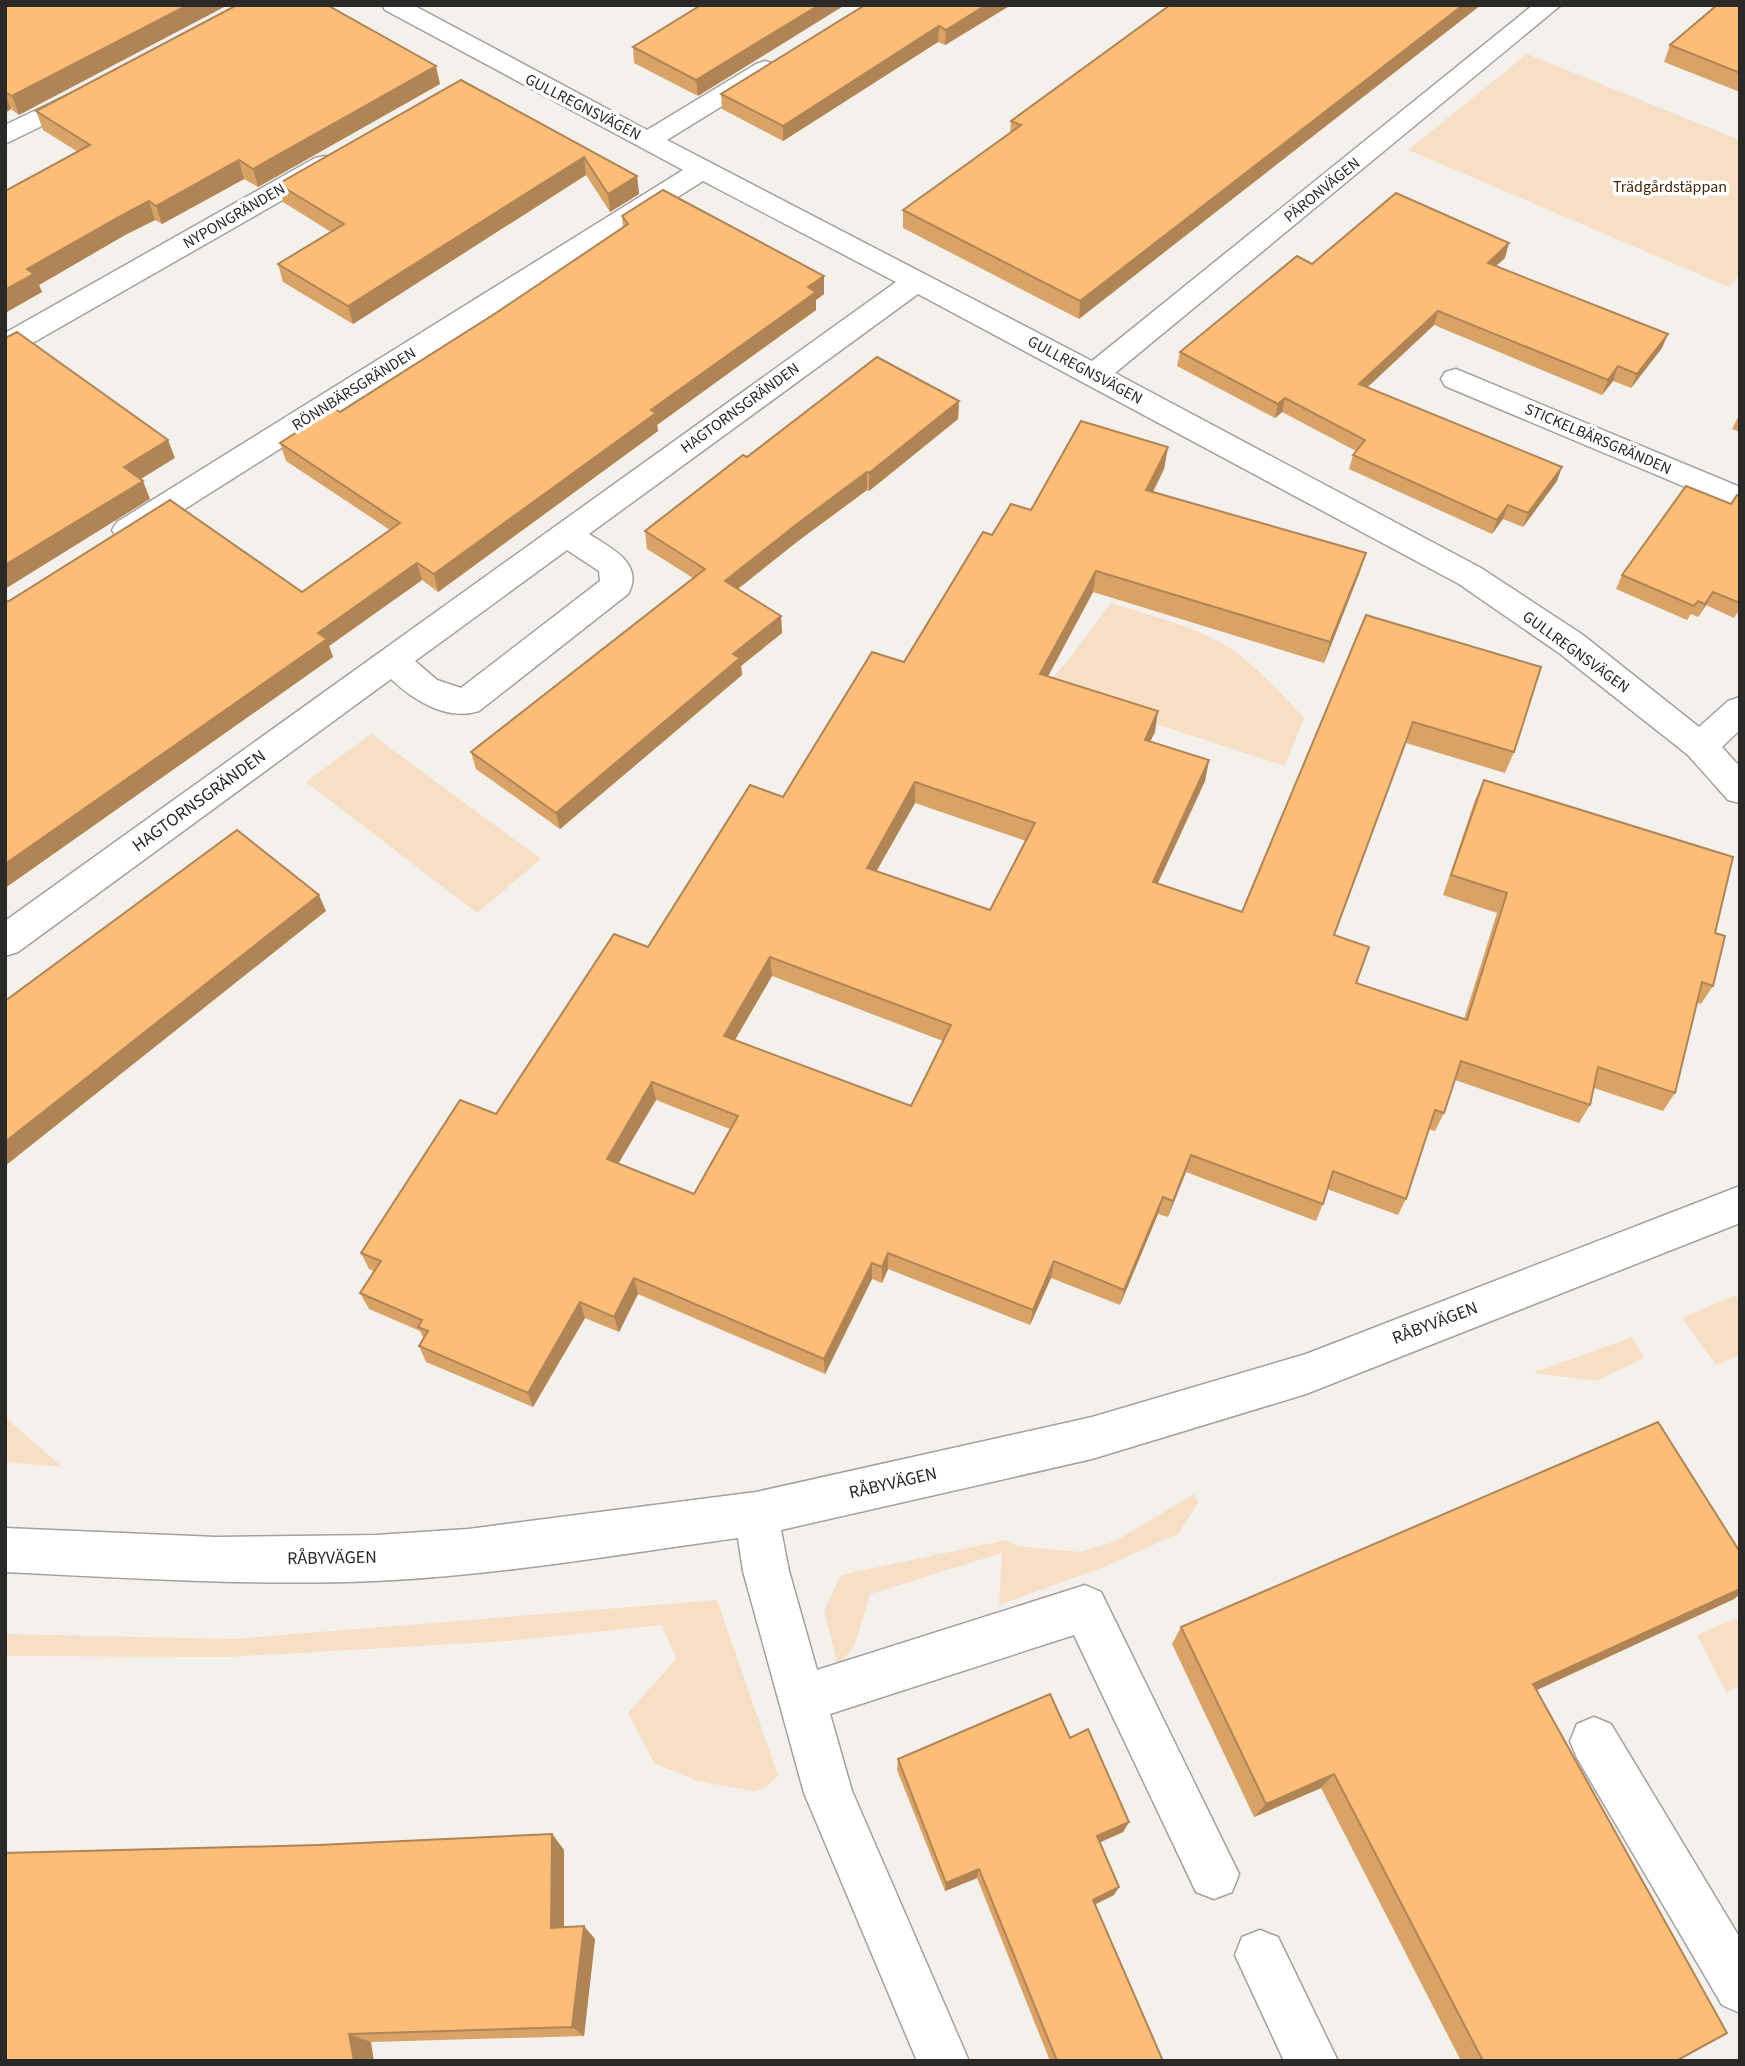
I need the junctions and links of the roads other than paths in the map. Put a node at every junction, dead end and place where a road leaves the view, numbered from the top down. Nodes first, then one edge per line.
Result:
1 (394, 5) edge
2 (1545, 6) edge
3 (789, 54) edge
4 (109, 81) edge
5 (5, 136) edge
6 (648, 141) junction
7 (350, 150) edge
8 (702, 170) junction
9 (915, 282) junction
10 (5, 346) edge
11 (1094, 374) junction
12 (1456, 379) dead end
13 (1740, 499) edge
14 (566, 535) junction
15 (106, 544) edge
16 (393, 660) junction
17 (1740, 710) edge
18 (1700, 746) junction
19 (1740, 790) edge
20 (5, 942) edge
21 (1740, 1204) edge
22 (756, 1514) junction
23 (5, 1550) edge
24 (803, 1699) junction
25 (1594, 1741) dead end
26 (1214, 1874) dead end
27 (1260, 1955) dead end
28 (1740, 1987) edge
29 (943, 2061) edge
30 (1312, 2061) edge

1 - 6 street, GULLREGNSVÄGEN
2 - 11 street, PÄRONVÄGEN
3 - 6 street
4 - 5 street
6 - 8 street, GULLREGNSVÄGEN
7 - 10 street, NYPONGRÄNDEN
8 - 9 street, GULLREGNSVÄGEN
8 - 15 street, RÖNNBÄRSGRÄNDEN
9 - 11 street, GULLREGNSVÄGEN
9 - 14 street, HAGTORNSGRÄNDEN
11 - 18 street, GULLREGNSVÄGEN
12 - 13 street, STICKELBÄRSGRÄNDEN
14 - 16 street, HAGTORNSGRÄNDEN
14 - 16 street
16 - 20 street, HAGTORNSGRÄNDEN
17 - 18 street
18 - 19 street, GULLREGNSVÄGEN
21 - 22 street, RÅBYVÄGEN
22 - 23 street, RÅBYVÄGEN
22 - 24 street
24 - 26 street
24 - 29 street
25 - 28 street
27 - 30 street

